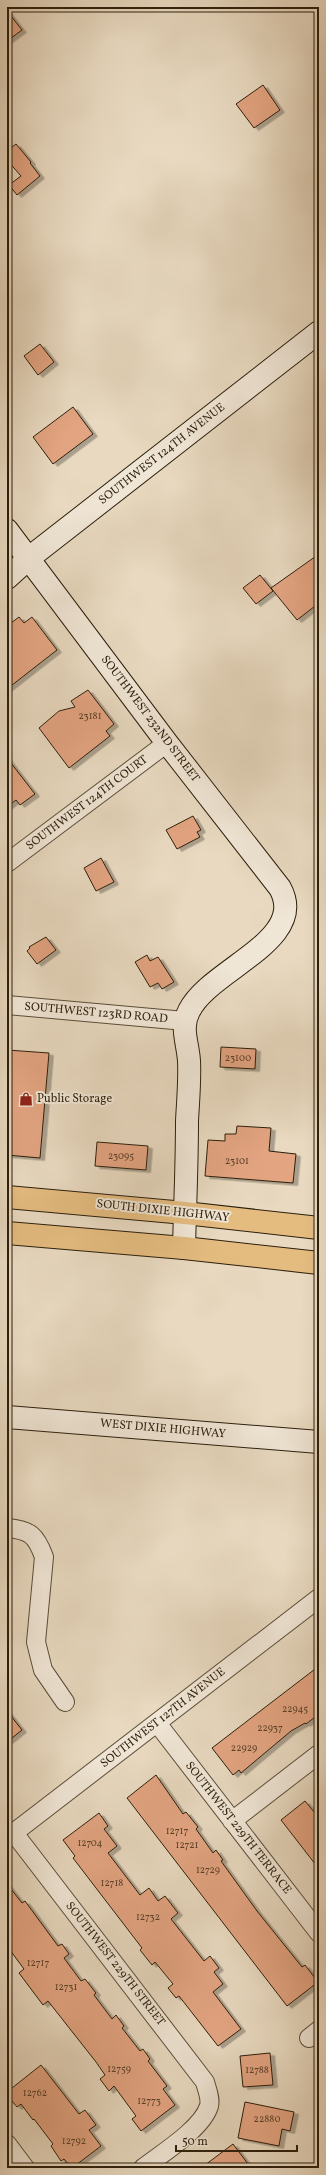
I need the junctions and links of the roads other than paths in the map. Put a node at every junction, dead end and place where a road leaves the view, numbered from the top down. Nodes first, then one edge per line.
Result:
1 (319, 332) edge
2 (7, 530) edge
3 (29, 558) junction
4 (7, 578) edge
5 (167, 743) junction
6 (7, 863) edge
7 (7, 1005) edge
8 (185, 1021) junction
9 (7, 1197) edge
10 (185, 1213) junction
11 (319, 1228) edge
12 (7, 1232) edge
13 (184, 1248) junction
14 (319, 1263) edge
15 (7, 1417) edge
16 (319, 1442) edge
17 (7, 1528) edge
18 (319, 1598) edge
19 (65, 1702) dead end
20 (157, 1724) junction
21 (319, 1754) edge
22 (232, 1821) junction
23 (10, 1836) edge
24 (319, 1933) edge
25 (7, 2144) edge
26 (25, 2168) edge
27 (143, 2168) edge

1 - 3 street, SOUTHWEST 124TH AVENUE
2 - 3 street, SOUTHWEST 232ND STREET
3 - 4 street, SOUTHWEST 124TH AVENUE
3 - 5 street, SOUTHWEST 232ND STREET
5 - 6 street, SOUTHWEST 124TH COURT
5 - 8 street, SOUTHWEST 232ND STREET
7 - 8 street, SOUTHWEST 123RD ROAD
8 - 10 street
9 - 10 highway, SOUTH DIXIE HIGHWAY
10 - 11 highway, SOUTH DIXIE HIGHWAY
10 - 13 street
12 - 13 highway
13 - 14 highway
15 - 16 street, WEST DIXIE HIGHWAY
17 - 19 street
18 - 20 street, SOUTHWEST 127TH AVENUE
20 - 22 street, SOUTHWEST 229TH TERRACE
20 - 23 street, SOUTHWEST 127TH AVENUE
21 - 22 street
22 - 24 street, SOUTHWEST 229TH TERRACE
23 - 27 street, SOUTHWEST 229TH STREET
25 - 26 street

